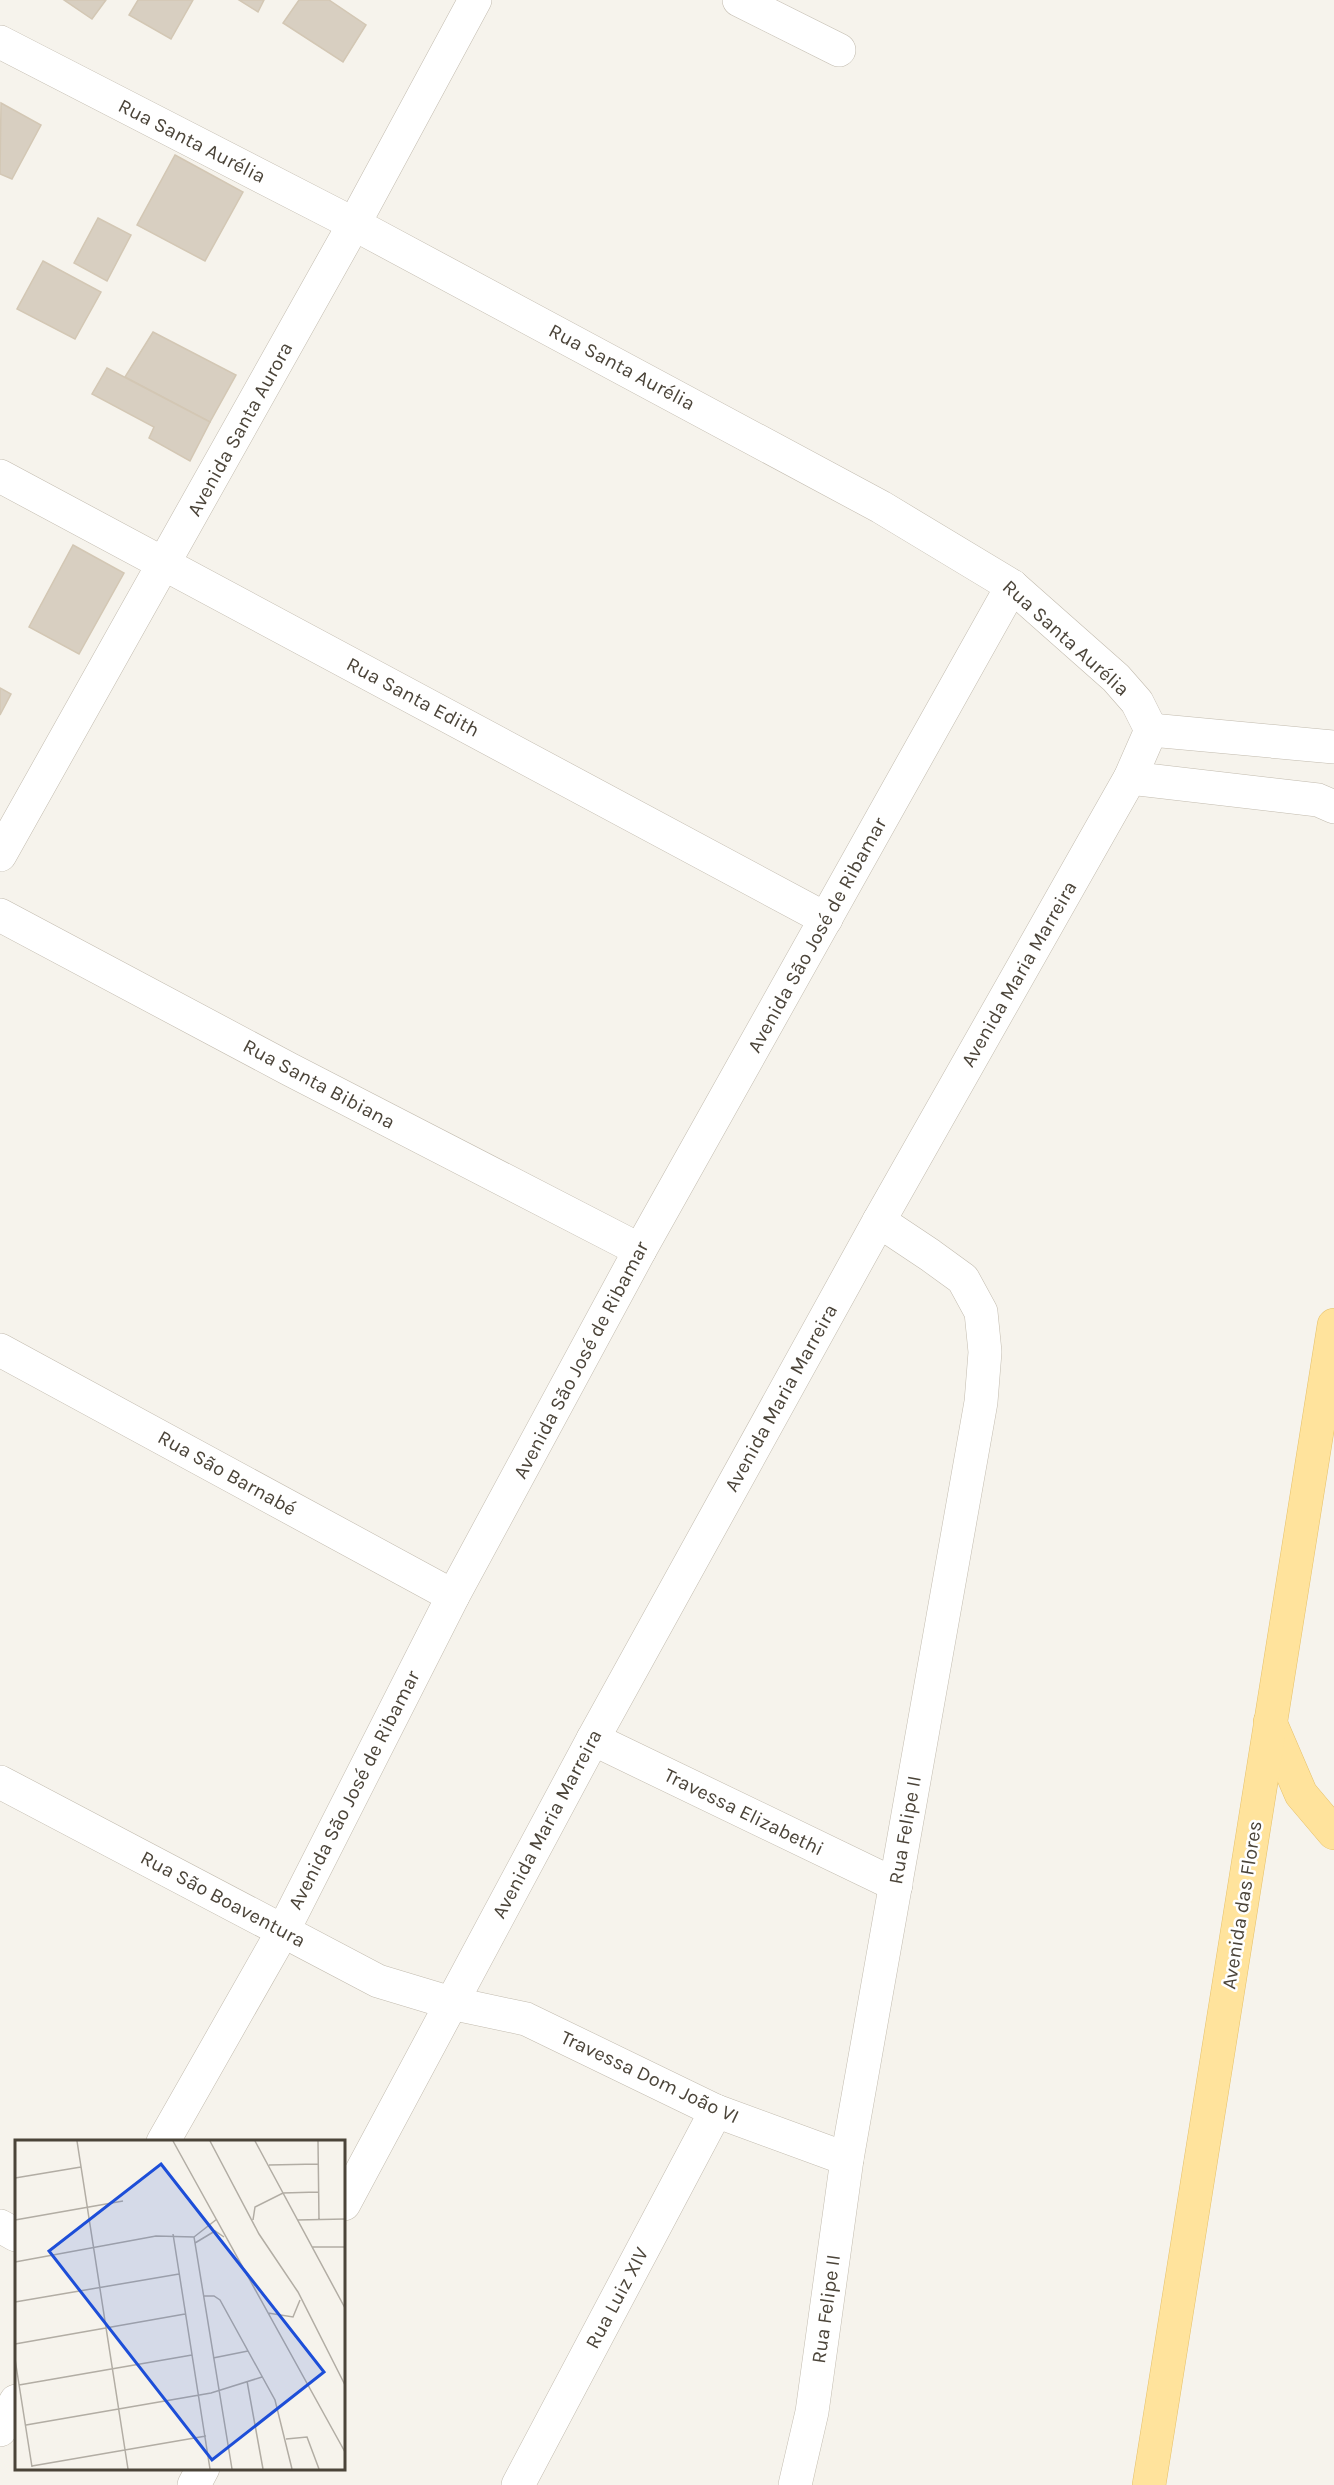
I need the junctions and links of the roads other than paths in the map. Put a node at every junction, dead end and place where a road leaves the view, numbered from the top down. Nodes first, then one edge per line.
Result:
1 (475, 0) edge
2 (739, 0) edge
3 (0, 42) edge
4 (838, 50) dead end
5 (354, 224) junction
6 (0, 476) edge
7 (165, 563) junction
8 (1012, 586) junction
9 (1151, 730) junction
10 (1334, 747) edge
11 (1130, 778) junction
12 (1334, 807) edge
13 (0, 855) edge
14 (0, 915) edge
15 (826, 919) junction
16 (879, 1221) junction
17 (640, 1250) junction
18 (1334, 1325) edge
19 (0, 1350) edge
20 (453, 1596) junction
21 (1270, 1722) junction
22 (593, 1738) junction
23 (0, 1782) edge
24 (1334, 1833) edge
25 (896, 1885) junction
26 (283, 1931) junction
27 (451, 2003) junction
28 (716, 2111) junction
29 (165, 2140) edge
30 (847, 2159) junction
31 (345, 2202) edge
32 (0, 2226) edge
33 (15, 2234) edge
34 (15, 2403) edge
35 (0, 2430) edge
36 (202, 2470) edge
37 (194, 2485) edge
38 (518, 2485) edge
39 (795, 2485) edge
40 (1149, 2485) edge

1 - 5 street, Avenida Santa Aurora
2 - 4 street
3 - 5 street, Rua Santa Aurélia
5 - 7 street, Avenida Santa Aurora
5 - 8 street, Rua Santa Aurélia
6 - 7 street, Rua Santa Edith
7 - 13 street, Avenida Santa Aurora
7 - 15 street, Rua Santa Edith
8 - 9 street, Rua Santa Aurélia
8 - 15 street, Avenida São José de Ribamar
9 - 10 street
9 - 11 street
11 - 12 street
11 - 16 street, Avenida Maria Marreira
14 - 17 street, Rua Santa Bibiana
15 - 17 street, Avenida São José de Ribamar
16 - 22 street, Avenida Maria Marreira
16 - 25 street, Rua Felipe II
17 - 20 street, Avenida São José de Ribamar
18 - 21 main road, Avenida das Flores
19 - 20 street, Rua São Barnabé
20 - 26 street, Avenida São José de Ribamar
21 - 24 main road
21 - 40 main road, Avenida das Flores
22 - 25 street, Travessa Elizabethi
22 - 27 street, Avenida Maria Marreira
23 - 26 street, Rua São Boaventura
25 - 30 street, Rua Felipe II
26 - 27 street, Rua São Boaventura
26 - 29 street, Avenida São José de Ribamar
27 - 28 street, Travessa Dom João VI
27 - 31 street, Avenida Maria Marreira
28 - 30 street, Travessa Dom João VI
28 - 38 street, Rua Luiz XIV
30 - 39 street, Rua Felipe II
32 - 33 street
34 - 35 street
36 - 37 street

